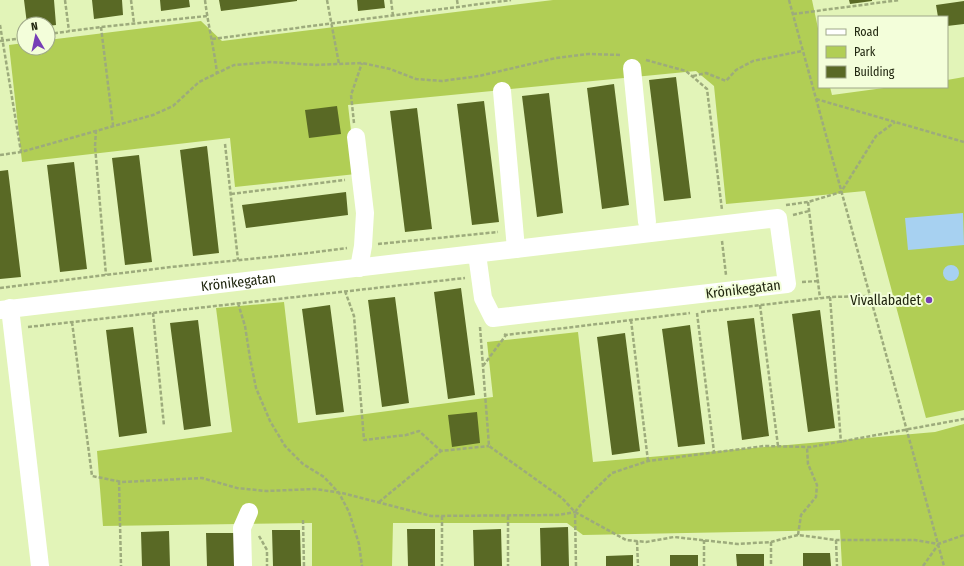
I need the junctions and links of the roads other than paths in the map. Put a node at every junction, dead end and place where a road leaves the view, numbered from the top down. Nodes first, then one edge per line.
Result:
1 (635, 61) road end
2 (502, 91) dead end
3 (356, 137) road end
4 (647, 222) dead end
5 (516, 250) junction
6 (477, 254) junction
7 (359, 268) junction
8 (5, 309) edge
9 (249, 512) dead end
10 (40, 566) edge
11 (243, 566) edge

1 - 4 street
2 - 5 street
3 - 7 street
5 - 6 street, Krönikegatan
5 - 6 street, Krönikegatan
6 - 7 street, Krönikegatan
7 - 8 street, Krönikegatan
8 - 10 street
9 - 11 street

